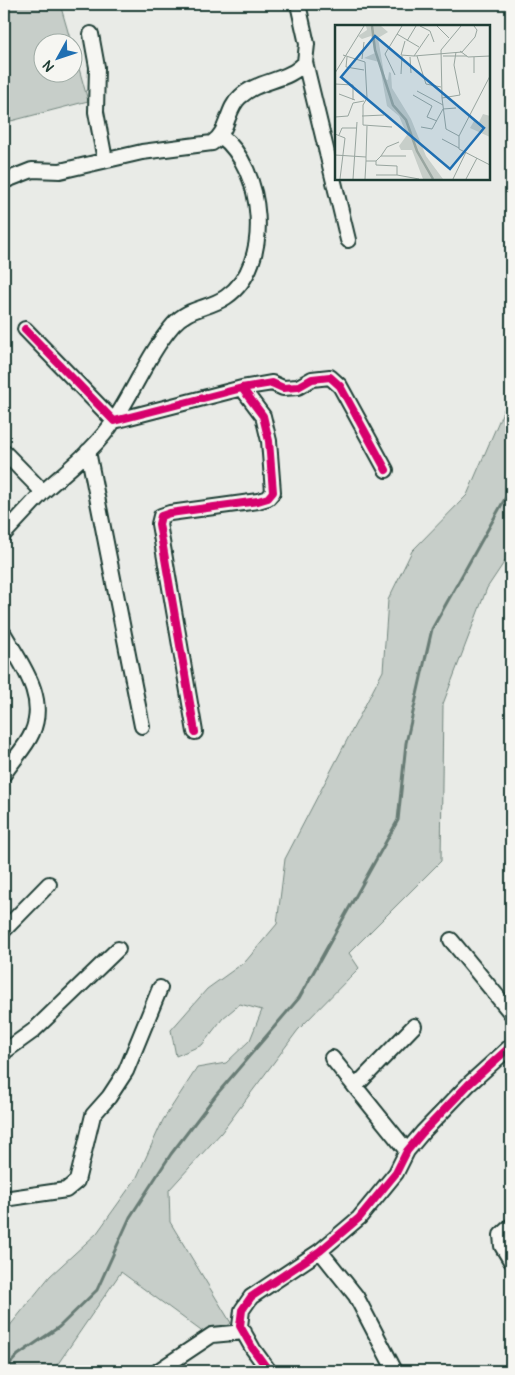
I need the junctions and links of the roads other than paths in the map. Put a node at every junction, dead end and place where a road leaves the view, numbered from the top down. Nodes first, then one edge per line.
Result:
1 (298, 4) edge
2 (91, 34) dead end
3 (305, 62) junction
4 (221, 136) junction
5 (104, 160) junction
6 (4, 180) edge
7 (348, 240) dead end
8 (24, 329) dead end
9 (242, 388) junction
10 (114, 421) junction
11 (4, 452) edge
12 (88, 452) junction
13 (386, 470) dead end
14 (43, 492) junction
15 (4, 534) edge
16 (4, 634) edge
17 (142, 726) dead end
18 (195, 732) dead end
19 (4, 774) edge
20 (49, 884) dead end
21 (4, 930) edge
22 (451, 940) dead end
23 (118, 949) dead end
24 (160, 988) dead end
25 (511, 1013) edge
26 (414, 1026) dead end
27 (511, 1046) edge
28 (4, 1052) edge
29 (332, 1058) dead end
30 (356, 1087) junction
31 (408, 1151) junction
32 (4, 1199) edge
33 (511, 1226) edge
34 (320, 1251) junction
35 (511, 1261) edge
36 (244, 1332) junction
37 (158, 1371) edge
38 (269, 1371) edge
39 (395, 1371) edge

1 - 3 street
2 - 5 street
3 - 4 street
3 - 7 street
4 - 5 street
4 - 10 street
5 - 6 street
8 - 10 street
9 - 10 street
9 - 13 street
9 - 18 street
10 - 12 street
11 - 14 street
12 - 14 street
12 - 17 street
14 - 15 street
16 - 19 street
20 - 21 street
22 - 25 street
23 - 28 street
24 - 32 street
26 - 30 street
27 - 31 street
29 - 30 street
30 - 31 street
31 - 34 street
33 - 35 street
34 - 36 street
34 - 39 street
36 - 37 street
36 - 38 street

